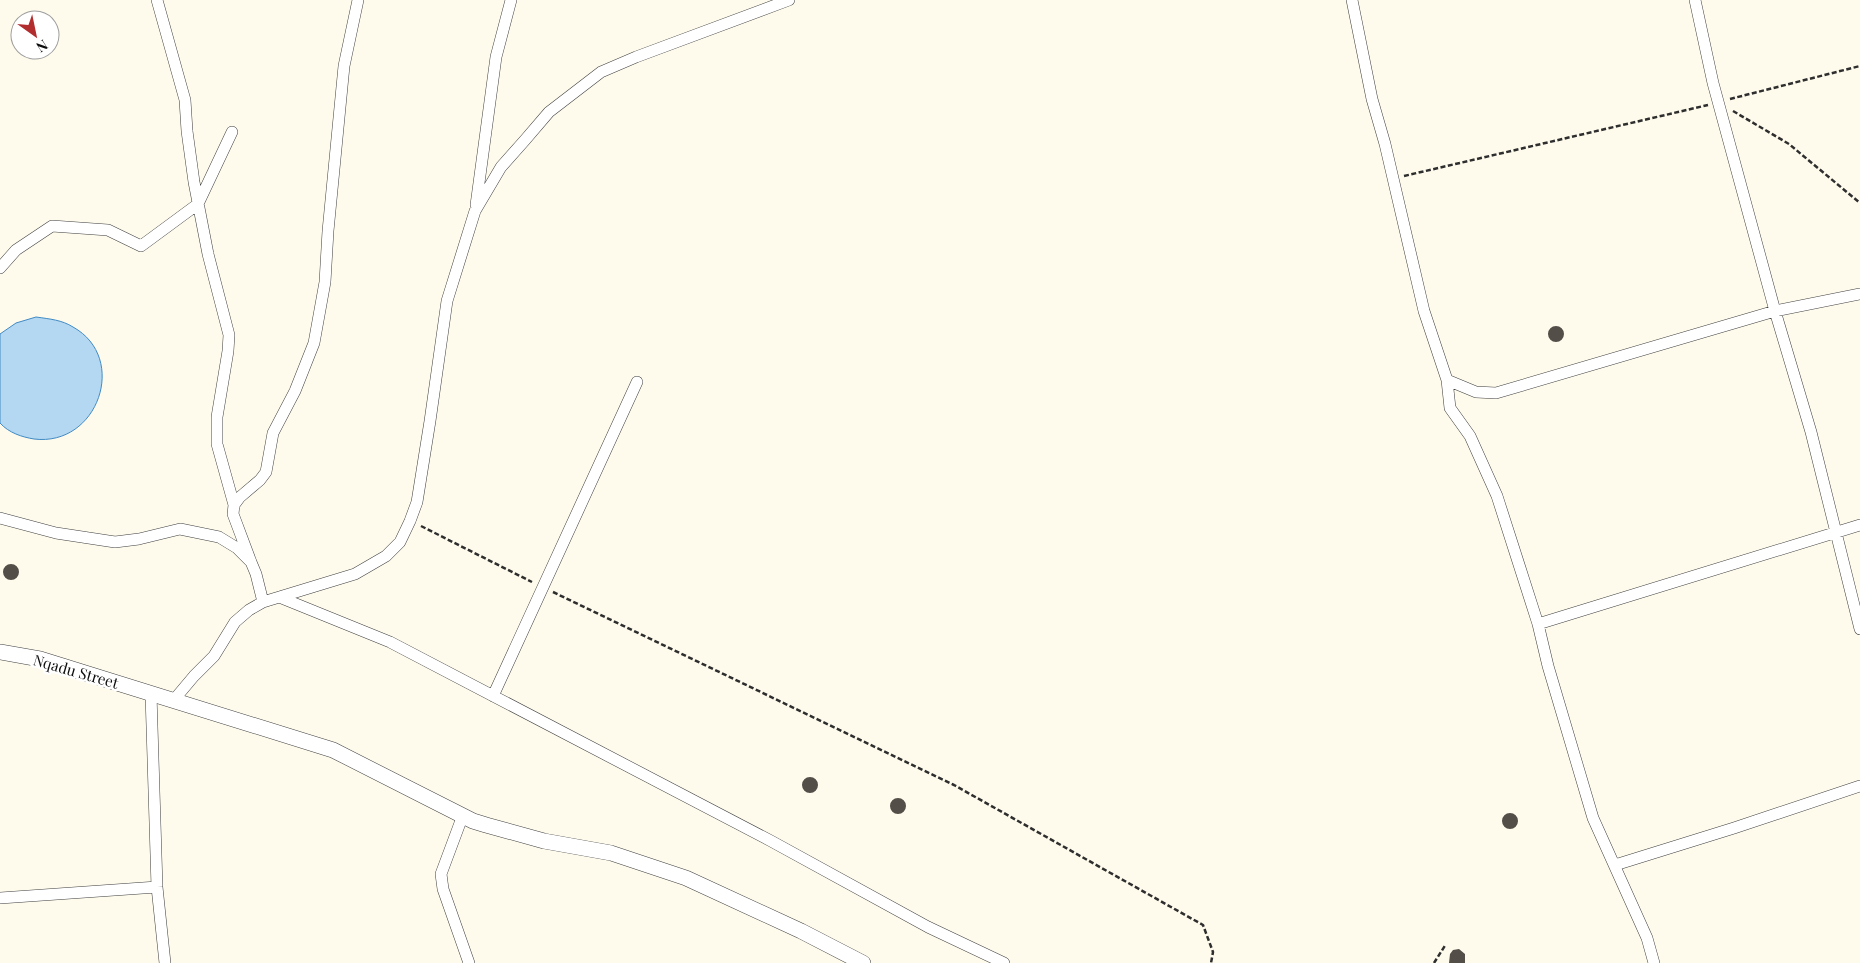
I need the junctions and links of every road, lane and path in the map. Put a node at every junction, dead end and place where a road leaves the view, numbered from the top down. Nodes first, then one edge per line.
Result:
1 (157, 0) edge
2 (358, 0) edge
3 (511, 0) edge
4 (789, 0) edge
5 (1352, 0) edge
6 (1695, 0) edge
7 (1860, 66) edge
8 (1719, 102) junction
9 (232, 132) dead end
10 (1393, 179) junction
11 (1860, 202) edge
12 (198, 204) junction
13 (475, 211) junction
14 (0, 268) edge
15 (1860, 294) edge
16 (1775, 311) junction
17 (1447, 380) junction
18 (637, 382) dead end
19 (234, 505) junction
20 (0, 518) edge
21 (410, 521) junction
22 (1860, 525) edge
23 (1836, 532) junction
24 (250, 562) junction
25 (543, 587) junction
26 (279, 597) junction
27 (263, 602) junction
28 (1538, 624) junction
29 (1860, 630) edge
30 (0, 652) edge
31 (151, 694) junction
32 (493, 696) junction
33 (174, 701) junction
34 (1860, 786) edge
35 (463, 815) junction
36 (1615, 865) junction
37 (157, 887) junction
38 (0, 898) edge
39 (1446, 944) dead end
40 (165, 963) edge
41 (469, 963) edge
42 (863, 963) edge
43 (1004, 963) edge
44 (1211, 963) edge
45 (1434, 963) edge
46 (1654, 963) edge

1 - 12 street
2 - 19 street
3 - 13 street
4 - 13 street
5 - 10 street
6 - 8 street
7 - 8 path
8 - 10 path
8 - 11 path
8 - 16 street
9 - 12 street
10 - 17 street
12 - 14 street
12 - 19 street
13 - 21 street
15 - 16 street
16 - 17 street
16 - 23 street
17 - 28 street
18 - 25 street
19 - 24 street
20 - 24 street
21 - 25 path
21 - 26 street
22 - 23 street
23 - 28 street
23 - 29 street
24 - 27 street
25 - 32 street
25 - 44 path
26 - 27 street
26 - 32 street
27 - 33 street
28 - 36 street
30 - 31 street, Nqadu Street
31 - 33 street, Nqadu Street
31 - 37 street
32 - 43 street
33 - 35 street, Nqadu Street
34 - 36 street
35 - 41 street
35 - 42 street, Nqadu Street
36 - 46 street
37 - 38 street
37 - 40 street
39 - 45 path

